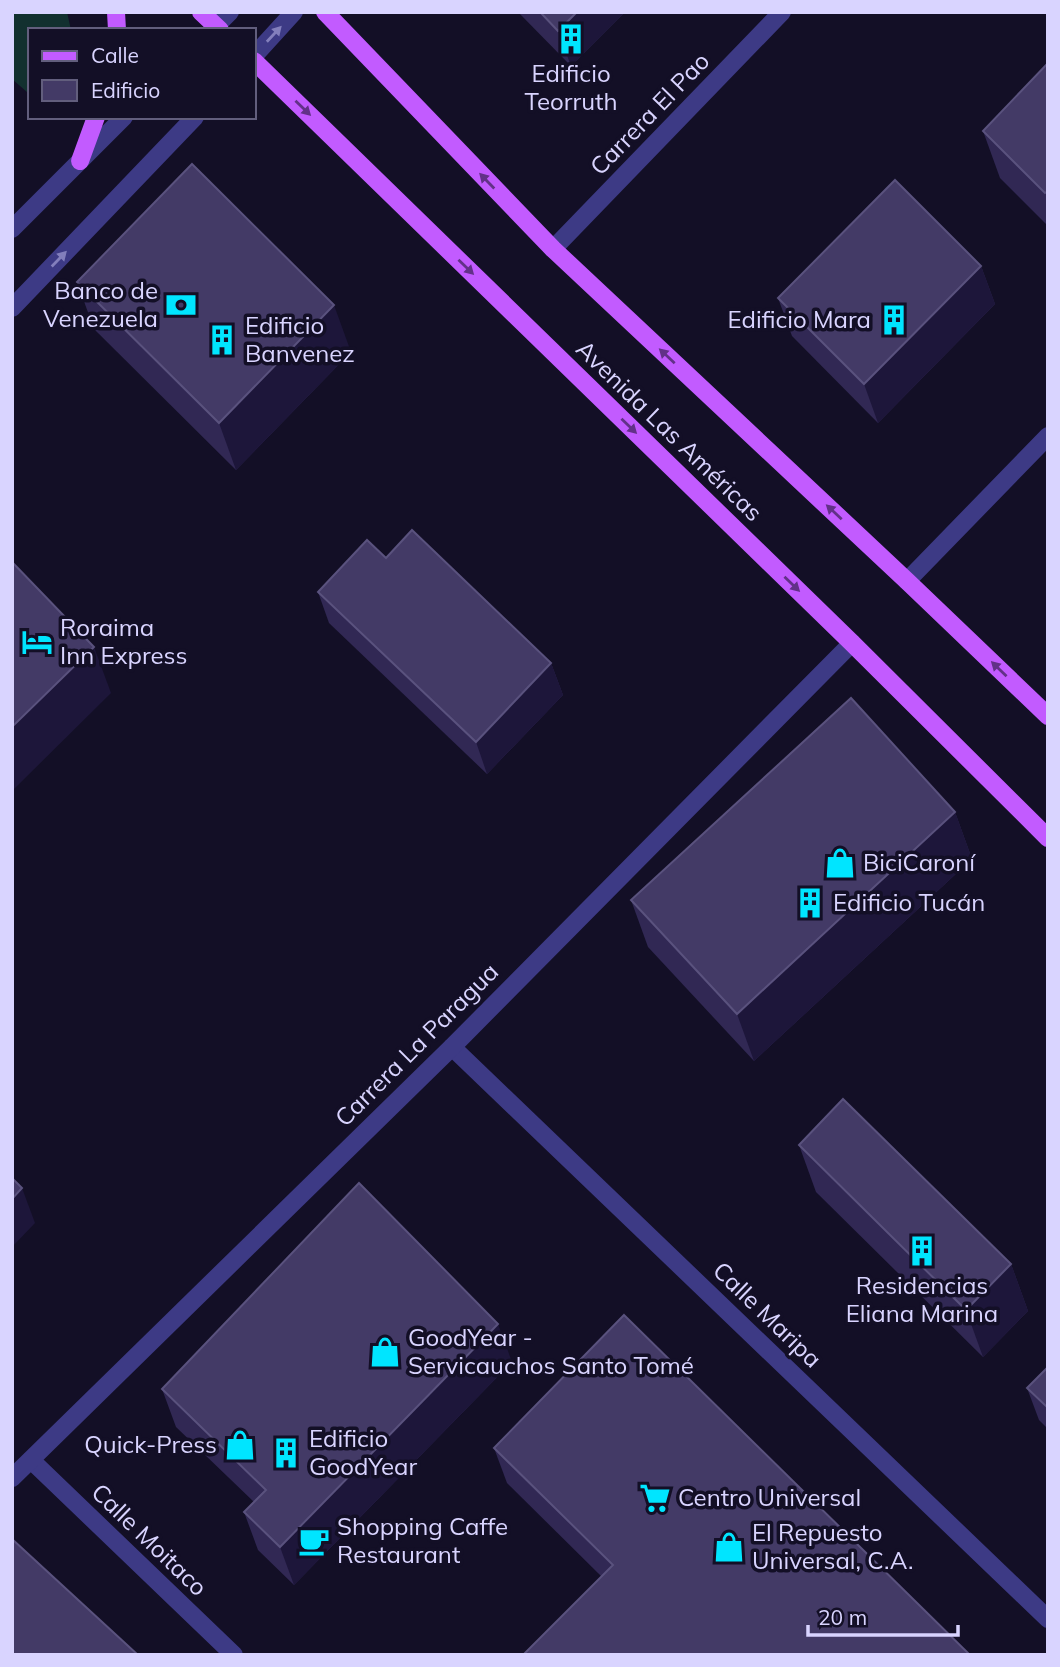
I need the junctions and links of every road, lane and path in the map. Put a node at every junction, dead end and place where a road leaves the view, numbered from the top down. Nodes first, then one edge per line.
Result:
1 (201, 12) edge
2 (230, 12) edge
3 (294, 12) edge
4 (326, 12) edge
5 (782, 12) edge
6 (216, 28) edge
7 (256, 56) edge
8 (256, 60) edge
9 (95, 119) edge
10 (122, 119) edge
11 (193, 119) edge
12 (80, 161) junction
13 (12, 229) edge
14 (553, 249) junction
15 (12, 308) edge
16 (1048, 436) edge
17 (907, 581) junction
18 (852, 643) junction
19 (1048, 716) edge
20 (1048, 838) edge
21 (452, 1047) junction
22 (31, 1460) junction
23 (12, 1478) edge
24 (1048, 1619) edge
25 (234, 1655) edge

1 - 6 main road
2 - 6 street
7 -> 3 street
14 -> 4 main road
5 - 14 street, Carrera El Pao
8 -> 18 main road, Avenida Las Américas
9 - 12 main road
10 - 12 street
15 -> 11 street
12 - 13 street
17 -> 14 main road
16 - 17 street
19 -> 17 main road
18 - 20 main road, Avenida Las Américas
18 - 21 street, Carrera La Paragua
21 - 22 street, Carrera La Paragua
21 - 24 street, Calle Maripa
22 - 23 street, Carrera La Paragua
22 - 25 street, Calle Moitaco

